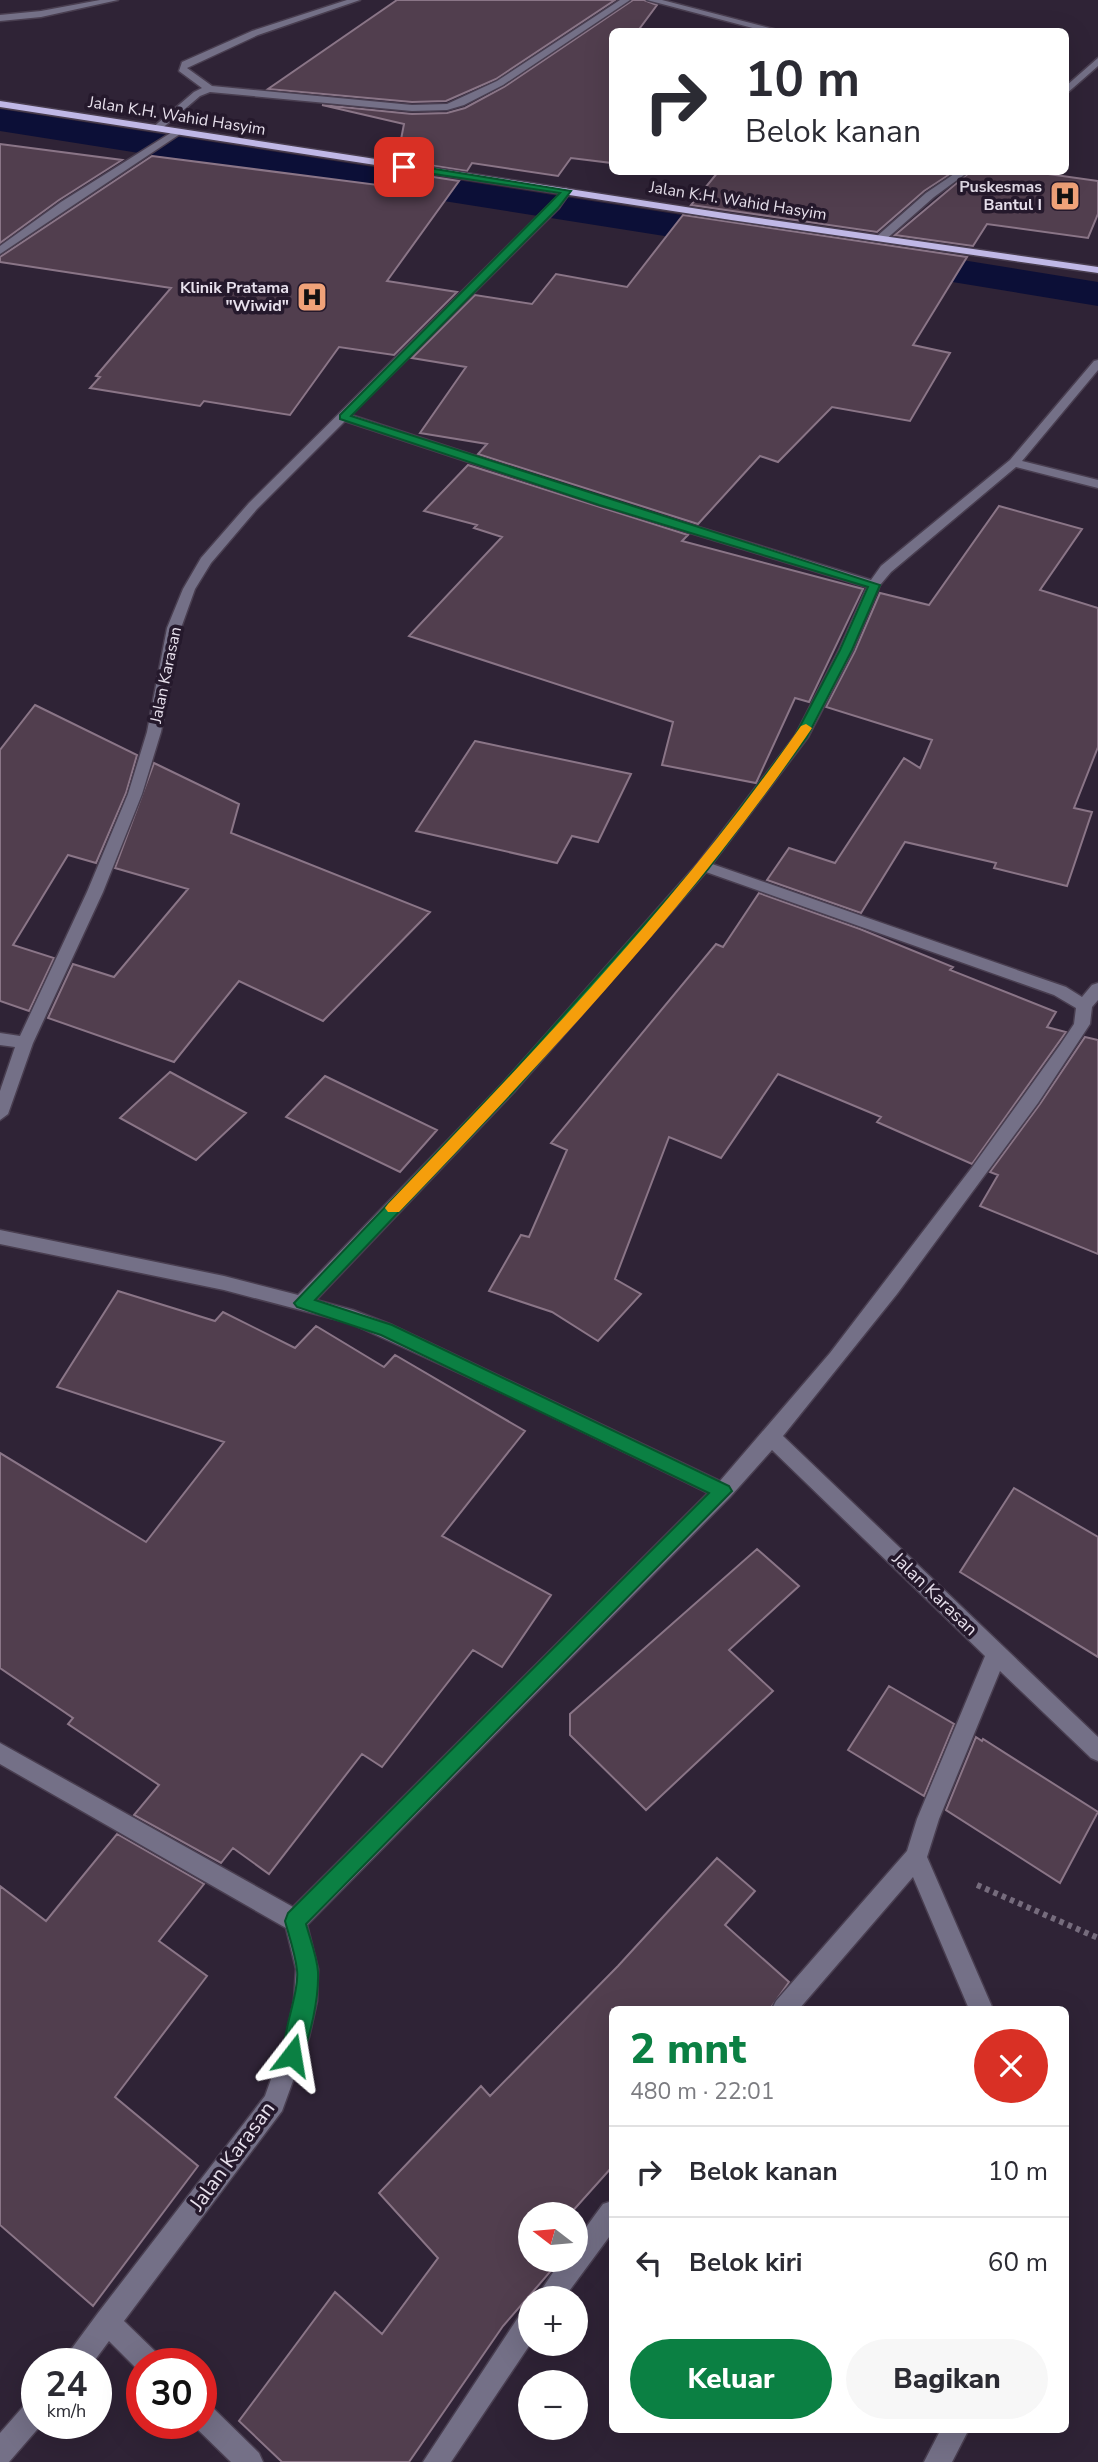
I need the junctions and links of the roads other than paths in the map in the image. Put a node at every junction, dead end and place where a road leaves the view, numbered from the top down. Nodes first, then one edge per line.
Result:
1 (114, 0) edge
2 (356, 0) edge
3 (626, 0) edge
4 (651, 0) edge
5 (0, 18) edge
6 (765, 28) edge
7 (1098, 61) edge
8 (1069, 88) edge
9 (209, 89) junction
10 (0, 104) edge
11 (156, 129) junction
12 (177, 132) junction
13 (959, 175) edge
14 (566, 191) junction
15 (880, 239) junction
16 (0, 251) edge
17 (1098, 270) edge
18 (1098, 363) edge
19 (344, 417) junction
20 (1014, 463) junction
21 (1098, 484) edge
22 (874, 585) junction
23 (704, 866) junction
24 (1098, 989) edge
25 (1083, 1006) junction
26 (0, 1039) edge
27 (25, 1043) junction
28 (0, 1114) edge
29 (0, 1237) edge
30 (302, 1303) junction
31 (772, 1438) junction
32 (723, 1491) junction
33 (997, 1653) junction
34 (1098, 1751) edge
35 (0, 1753) edge
36 (916, 1857) junction
37 (295, 1921) junction
38 (787, 2006) edge
39 (980, 2006) edge
40 (609, 2217) edge
41 (557, 2286) edge
42 (107, 2322) junction
43 (518, 2340) edge
44 (88, 2348) edge
45 (134, 2348) edge
46 (21, 2429) edge
47 (217, 2430) edge
48 (954, 2433) edge
49 (0, 2453) edge
50 (250, 2462) edge
51 (436, 2462) edge
52 (937, 2462) edge

1 - 5 street
2 - 9 street
3 - 9 street
4 - 6 street
7 - 8 street
9 - 11 street
10 - 11 main road, Jalan K.H. Wahid Hasyim
11 - 12 main road, Jalan K.H. Wahid Hasyim
12 - 14 main road, Jalan K.H. Wahid Hasyim
12 - 16 street
13 - 15 street
14 - 15 main road, Jalan K.H. Wahid Hasyim
14 - 19 street, Jalan Karasan
15 - 17 main road, Jalan K.H. Wahid Hasyim
18 - 20 street
19 - 22 street
19 - 27 street, Jalan Karasan
20 - 21 street
20 - 22 street
22 - 23 street
23 - 25 street
23 - 30 street
24 - 25 street
25 - 31 street
26 - 27 street
27 - 28 street, Jalan Karasan
29 - 30 street
30 - 32 street
31 - 32 street
31 - 33 street, Jalan Karasan
32 - 37 street
33 - 34 street, Jalan Karasan
33 - 36 street
35 - 37 street
36 - 38 street
36 - 39 street
37 - 42 street, Jalan Karasan
40 - 41 street
42 - 44 street, Jalan Karasan
42 - 45 street
43 - 51 street
46 - 49 street
47 - 50 street
48 - 52 street

